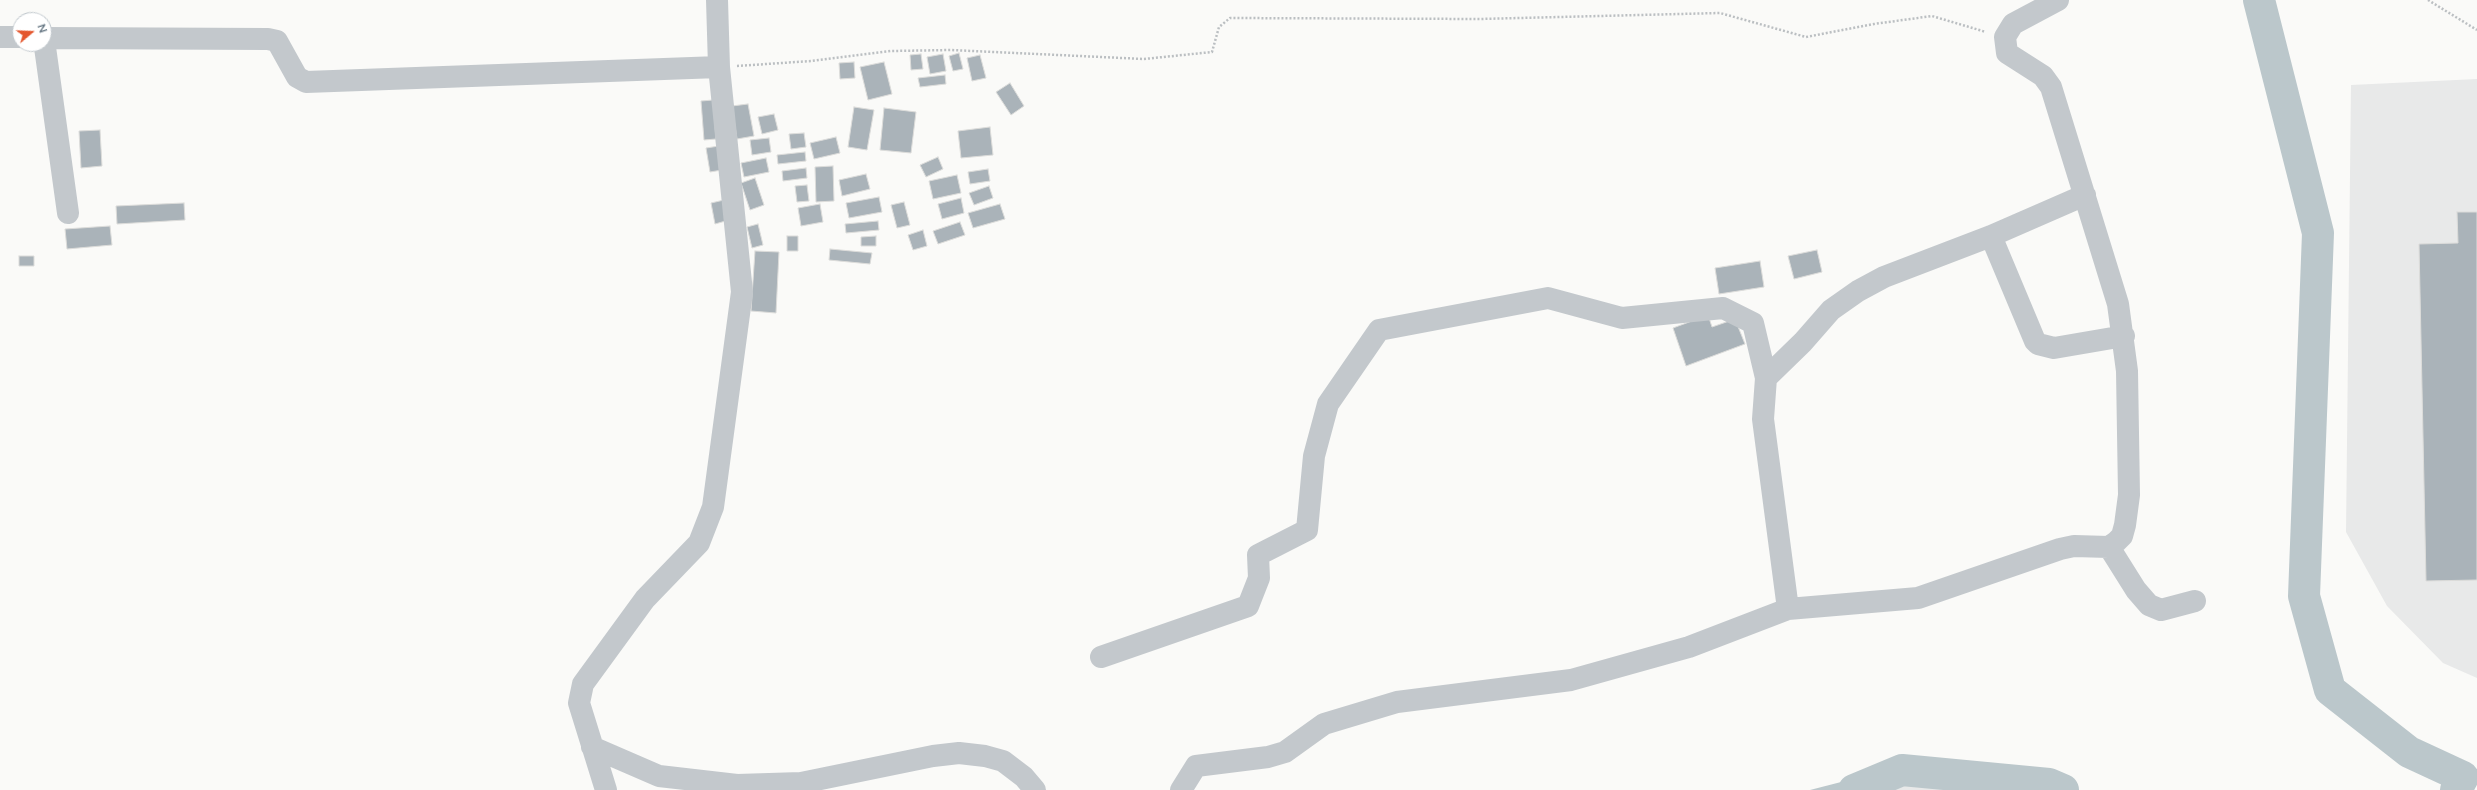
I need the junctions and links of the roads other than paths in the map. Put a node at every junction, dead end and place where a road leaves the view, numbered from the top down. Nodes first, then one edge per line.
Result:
1 (717, 0) edge
2 (2058, 0) edge
3 (0, 37) edge
4 (12, 38) edge
5 (52, 39) edge
6 (46, 52) edge
7 (719, 67) junction
8 (2085, 195) junction
9 (68, 214) dead end
10 (1991, 236) junction
11 (2124, 336) junction
12 (1766, 378) junction
13 (2109, 547) junction
14 (2195, 601) dead end
15 (1788, 609) junction
16 (1101, 657) dead end
17 (592, 747) junction
18 (606, 790) edge
19 (1035, 790) edge
20 (1181, 790) edge

1 - 7 street
2 - 8 street
3 - 4 street
5 - 7 street
6 - 9 street
7 - 17 street
8 - 10 street
8 - 11 street
10 - 11 street
10 - 12 street
11 - 13 street
12 - 15 street
12 - 16 street
13 - 14 street
13 - 15 street
15 - 20 street
17 - 18 street
17 - 19 street

